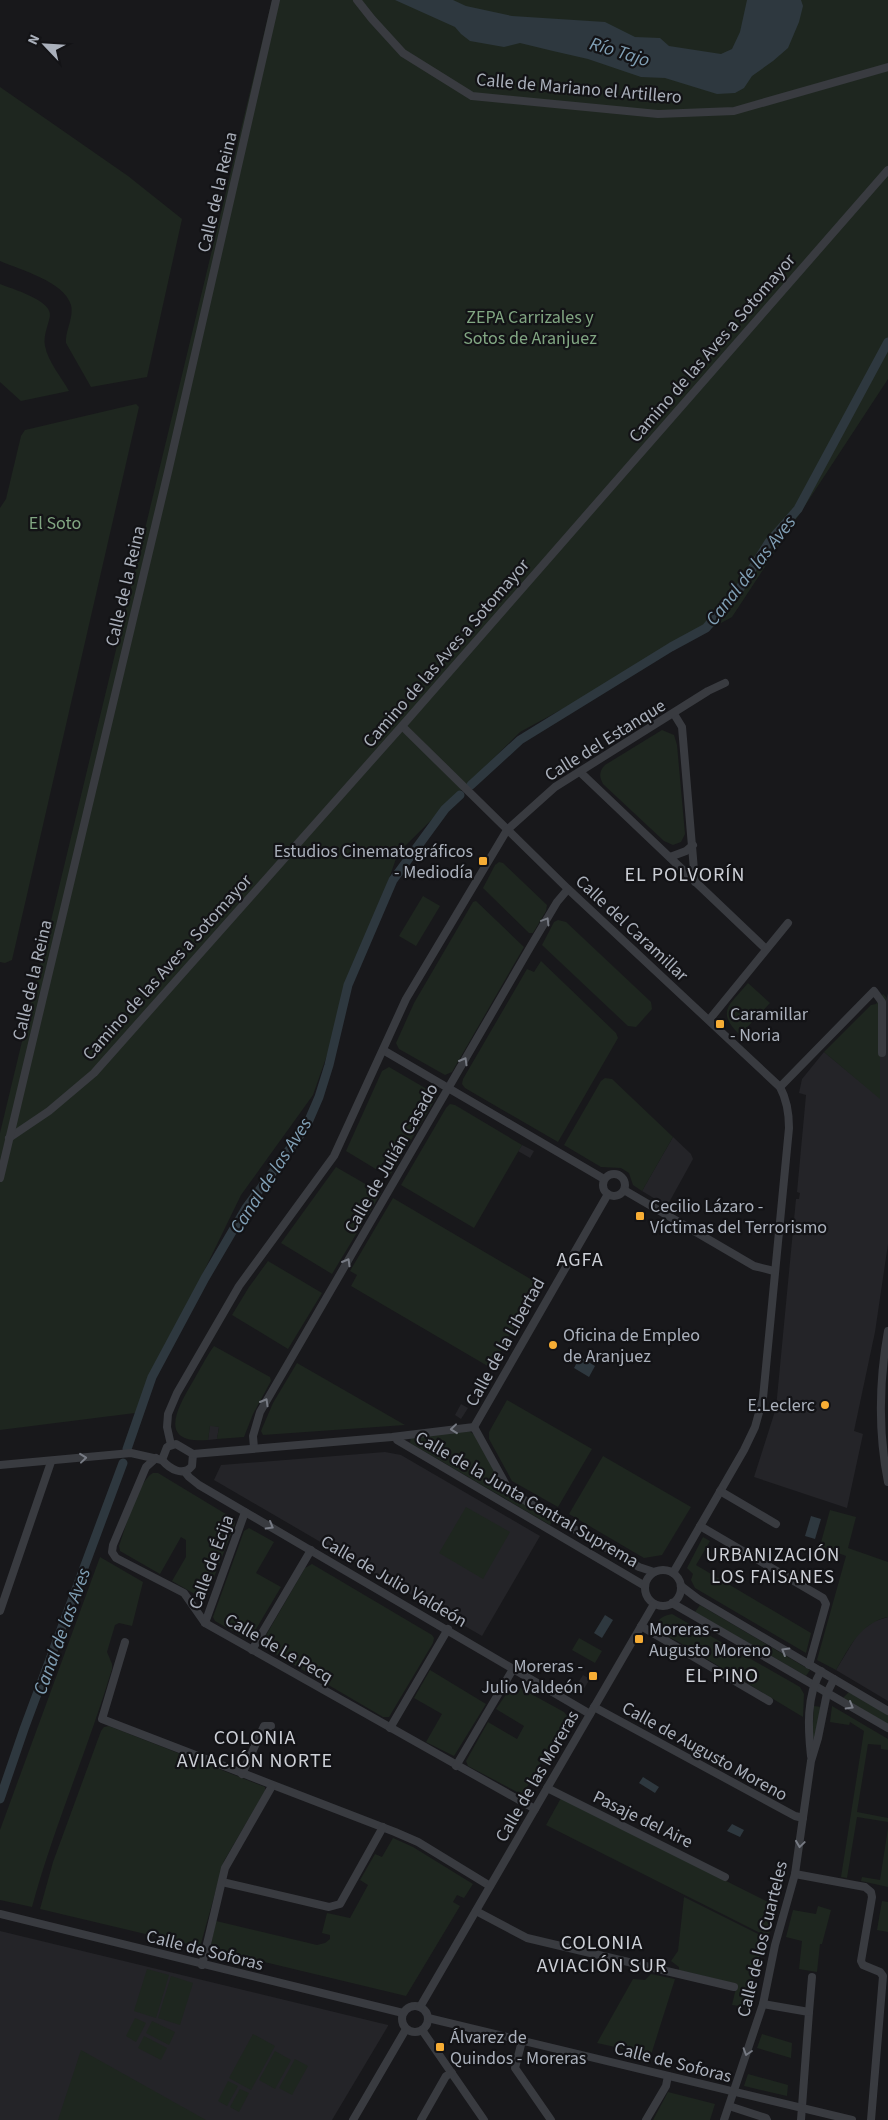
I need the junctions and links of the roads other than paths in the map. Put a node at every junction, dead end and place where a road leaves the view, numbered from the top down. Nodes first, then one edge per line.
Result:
1 (276, 0) edge
2 (357, 0) edge
3 (888, 67) edge
4 (888, 170) edge
5 (725, 683) dead end
6 (674, 714) junction
7 (402, 726) junction
8 (580, 772) junction
9 (507, 830) junction
10 (693, 844) junction
11 (670, 857) junction
12 (695, 882) junction
13 (568, 888) junction
14 (788, 922) dead end
15 (766, 949) junction
16 (710, 1020) junction
17 (383, 1050) junction
18 (882, 1053) dead end
19 (780, 1087) junction
20 (449, 1089) junction
21 (9, 1138) junction
22 (0, 1178) edge
23 (604, 1179) junction
24 (624, 1190) junction
25 (608, 1194) junction
26 (774, 1271) junction
27 (888, 1331) edge
28 (474, 1427) junction
29 (396, 1437) junction
30 (171, 1445) junction
31 (254, 1448) junction
32 (194, 1454) junction
33 (159, 1459) junction
34 (51, 1462) junction
35 (0, 1466) edge
36 (185, 1472) junction
37 (888, 1482) edge
38 (720, 1491) junction
39 (245, 1512) junction
40 (776, 1524) dead end
41 (700, 1526) junction
42 (311, 1550) junction
43 (654, 1572) junction
44 (673, 1573) junction
45 (645, 1586) junction
46 (681, 1586) junction
47 (654, 1604) junction
48 (672, 1604) junction
49 (0, 1611) edge
50 (205, 1623) junction
51 (641, 1626) junction
52 (448, 1629) junction
53 (125, 1642) dead end
54 (252, 1650) junction
55 (809, 1665) junction
56 (513, 1669) junction
57 (821, 1672) junction
58 (834, 1679) junction
59 (813, 1685) junction
60 (827, 1693) junction
61 (769, 1701) dead end
62 (594, 1707) junction
63 (888, 1711) edge
64 (590, 1714) junction
65 (271, 1726) dead end
66 (390, 1728) junction
67 (888, 1728) edge
68 (811, 1761) junction
69 (456, 1766) junction
70 (242, 1774) junction
71 (272, 1786) junction
72 (547, 1788) junction
73 (535, 1809) junction
74 (803, 1818) junction
75 (383, 1827) junction
76 (795, 1874) junction
77 (725, 1877) dead end
78 (222, 1882) junction
79 (490, 1886) junction
80 (476, 1911) junction
81 (0, 1914) edge
82 (202, 1965) junction
83 (812, 1977) dead end
84 (734, 1987) dead end
85 (763, 2004) junction
86 (420, 2007) junction
87 (809, 2012) junction
88 (403, 2013) junction
89 (428, 2018) junction
90 (406, 2029) junction
91 (422, 2030) junction
92 (522, 2041) junction
93 (452, 2072) junction
94 (668, 2076) junction
95 (734, 2092) junction
96 (729, 2106) junction
97 (802, 2108) junction
98 (353, 2120) edge
99 (421, 2120) edge
100 (483, 2120) edge
101 (550, 2120) edge
102 (646, 2120) edge
103 (724, 2120) edge
104 (766, 2120) edge
105 (801, 2120) edge
106 (852, 2120) edge
107 (871, 2120) edge

1 - 21 street, Calle de la Reina
2 - 3 street, Calle de Mariano el Artillero
4 - 7 street, Camino de las Aves a Sotomayor
5 - 6 street, Calle del Estanque
6 - 8 street, Calle del Estanque
6 - 10 street
7 - 9 street, Calle del Caramillar
7 - 21 street, Camino de las Aves a Sotomayor
8 - 9 street, Calle del Estanque
8 - 11 street
9 - 13 street, Calle del Caramillar
9 - 17 street, Calle del Estanque
10 - 11 street
10 - 12 street
11 - 12 street
12 - 15 street
13 - 16 street, Calle del Caramillar
20 -> 13 street, Calle de Julián Casado
14 - 15 street
15 - 16 street
16 - 19 street, Calle del Caramillar
17 - 20 street
17 - 30 street, Calle del Estanque
18 - 19 street
19 - 26 street
20 - 23 street
31 -> 20 street, Calle de Julián Casado
21 - 22 street, Calle de la Reina
23 - 24 street
23 - 25 street
24 - 25 street
24 - 26 street
25 - 28 street, Calle de la Libertad
26 - 38 street
27 - 37 street
28 -> 29 street, Calle de la Junta Central Suprema
28 - 43 street, Calle de la Junta Central Suprema
29 - 31 street, Calle de la Junta Central Suprema
29 - 45 street, Calle de la Junta Central Suprema
30 - 32 street
30 - 33 street
31 - 32 street, Calle de la Junta Central Suprema
32 - 36 street
34 -> 33 street
33 - 36 street
33 - 50 street, Calle de Le Pecq
34 - 35 street
34 - 49 street
36 - 39 street, Calle de Julio Valdeón
38 - 40 street
38 - 41 street
39 -> 42 street, Calle de Julio Valdeón
39 - 50 street, Calle de Écija
41 - 44 street
41 - 55 street
42 - 52 street, Calle de Julio Valdeón
42 - 54 street
43 - 44 street
43 - 45 street
44 - 46 street
45 - 47 street
46 - 48 street
55 -> 46 street
47 - 48 street
47 - 51 street, Calle de las Moreras
48 - 59 street
50 - 54 street, Calle de Le Pecq
51 - 61 street
51 - 62 street, Calle de las Moreras
52 - 56 street, Calle de Julio Valdeón
52 - 66 street
53 - 70 street
54 - 66 street, Calle de Le Pecq
55 - 57 street
56 - 64 street, Calle de Julio Valdeón
56 - 69 street
57 - 58 street
57 - 59 street, Calle de los Cuarteles
58 - 60 street, Calle de los Cuarteles
58 - 63 street
59 - 60 street
59 - 68 street, Calle de los Cuarteles
60 -> 67 street
60 - 68 street, Calle de los Cuarteles
62 - 64 street, Calle de las Moreras
62 - 74 street, Calle de Augusto Moreno
64 - 72 street, Calle de las Moreras
65 - 70 street
66 - 69 street, Calle de Le Pecq
68 - 74 street, Calle de los Cuarteles
69 - 73 street, Calle de Le Pecq
70 - 71 street
71 - 75 street
71 - 78 street
72 - 73 street, Calle de las Moreras
72 - 77 street, Pasaje del Aire
73 - 79 street, Calle de las Moreras
74 -> 76 street, Calle de los Cuarteles
75 - 78 street
75 - 79 street
76 - 85 street, Calle de los Cuarteles
76 - 107 street
78 - 82 street
79 - 80 street, Calle de las Moreras
80 - 84 street
80 - 86 street, Calle de las Moreras
81 - 82 street, Calle de Soforas
82 - 88 street, Calle de Soforas
83 - 87 street
85 - 87 street
85 -> 95 street, Calle de los Cuarteles
86 - 88 street
86 - 89 street
87 - 97 street
88 - 90 street
89 - 91 street
89 - 92 street, Calle de Soforas
90 - 91 street
90 - 98 street
91 - 93 street
92 - 94 street, Calle de Soforas
92 - 101 street
93 - 99 street
93 - 100 street
94 - 95 street, Calle de Soforas
94 - 102 street
95 - 96 street, Calle de los Cuarteles
95 - 97 street, Calle de Soforas
96 - 103 street, Calle de los Cuarteles
96 - 104 street
97 - 105 street
97 - 106 street, Calle de Soforas

